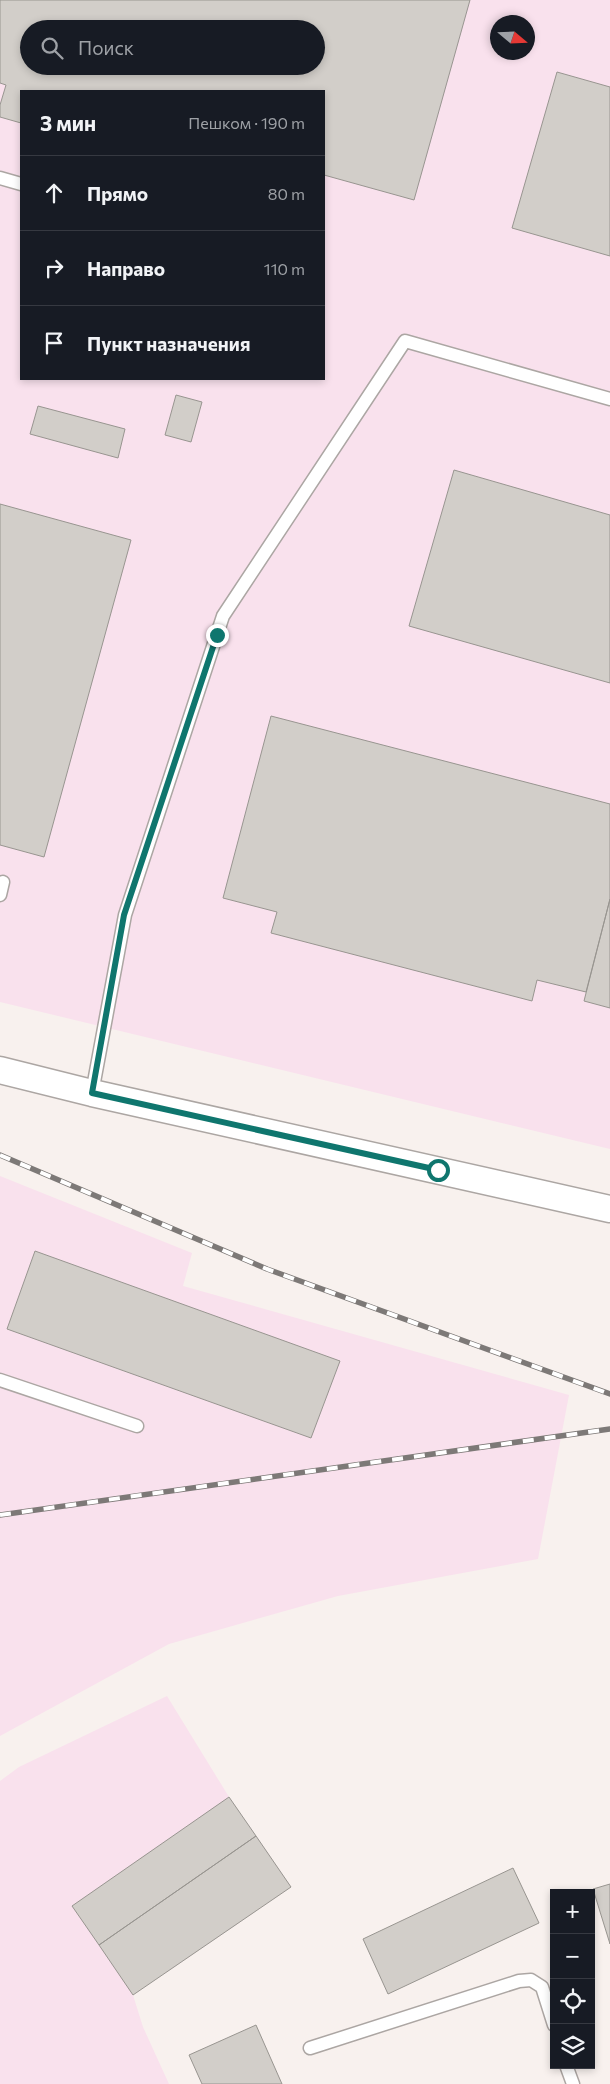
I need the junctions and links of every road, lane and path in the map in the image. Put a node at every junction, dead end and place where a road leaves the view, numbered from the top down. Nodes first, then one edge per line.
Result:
1 (0, 178) edge
2 (20, 184) edge
3 (610, 399) edge
4 (3, 882) dead end
5 (0, 895) edge
6 (0, 1070) edge
7 (92, 1093) junction
8 (610, 1209) edge
9 (0, 1380) edge
10 (137, 1426) dead end
11 (554, 2024) edge
12 (310, 2048) dead end
13 (567, 2069) edge
14 (573, 2084) edge

1 - 2 lane
3 - 7 lane
4 - 5 lane
6 - 7 street
7 - 8 street
9 - 10 lane
11 - 12 lane
13 - 14 lane

